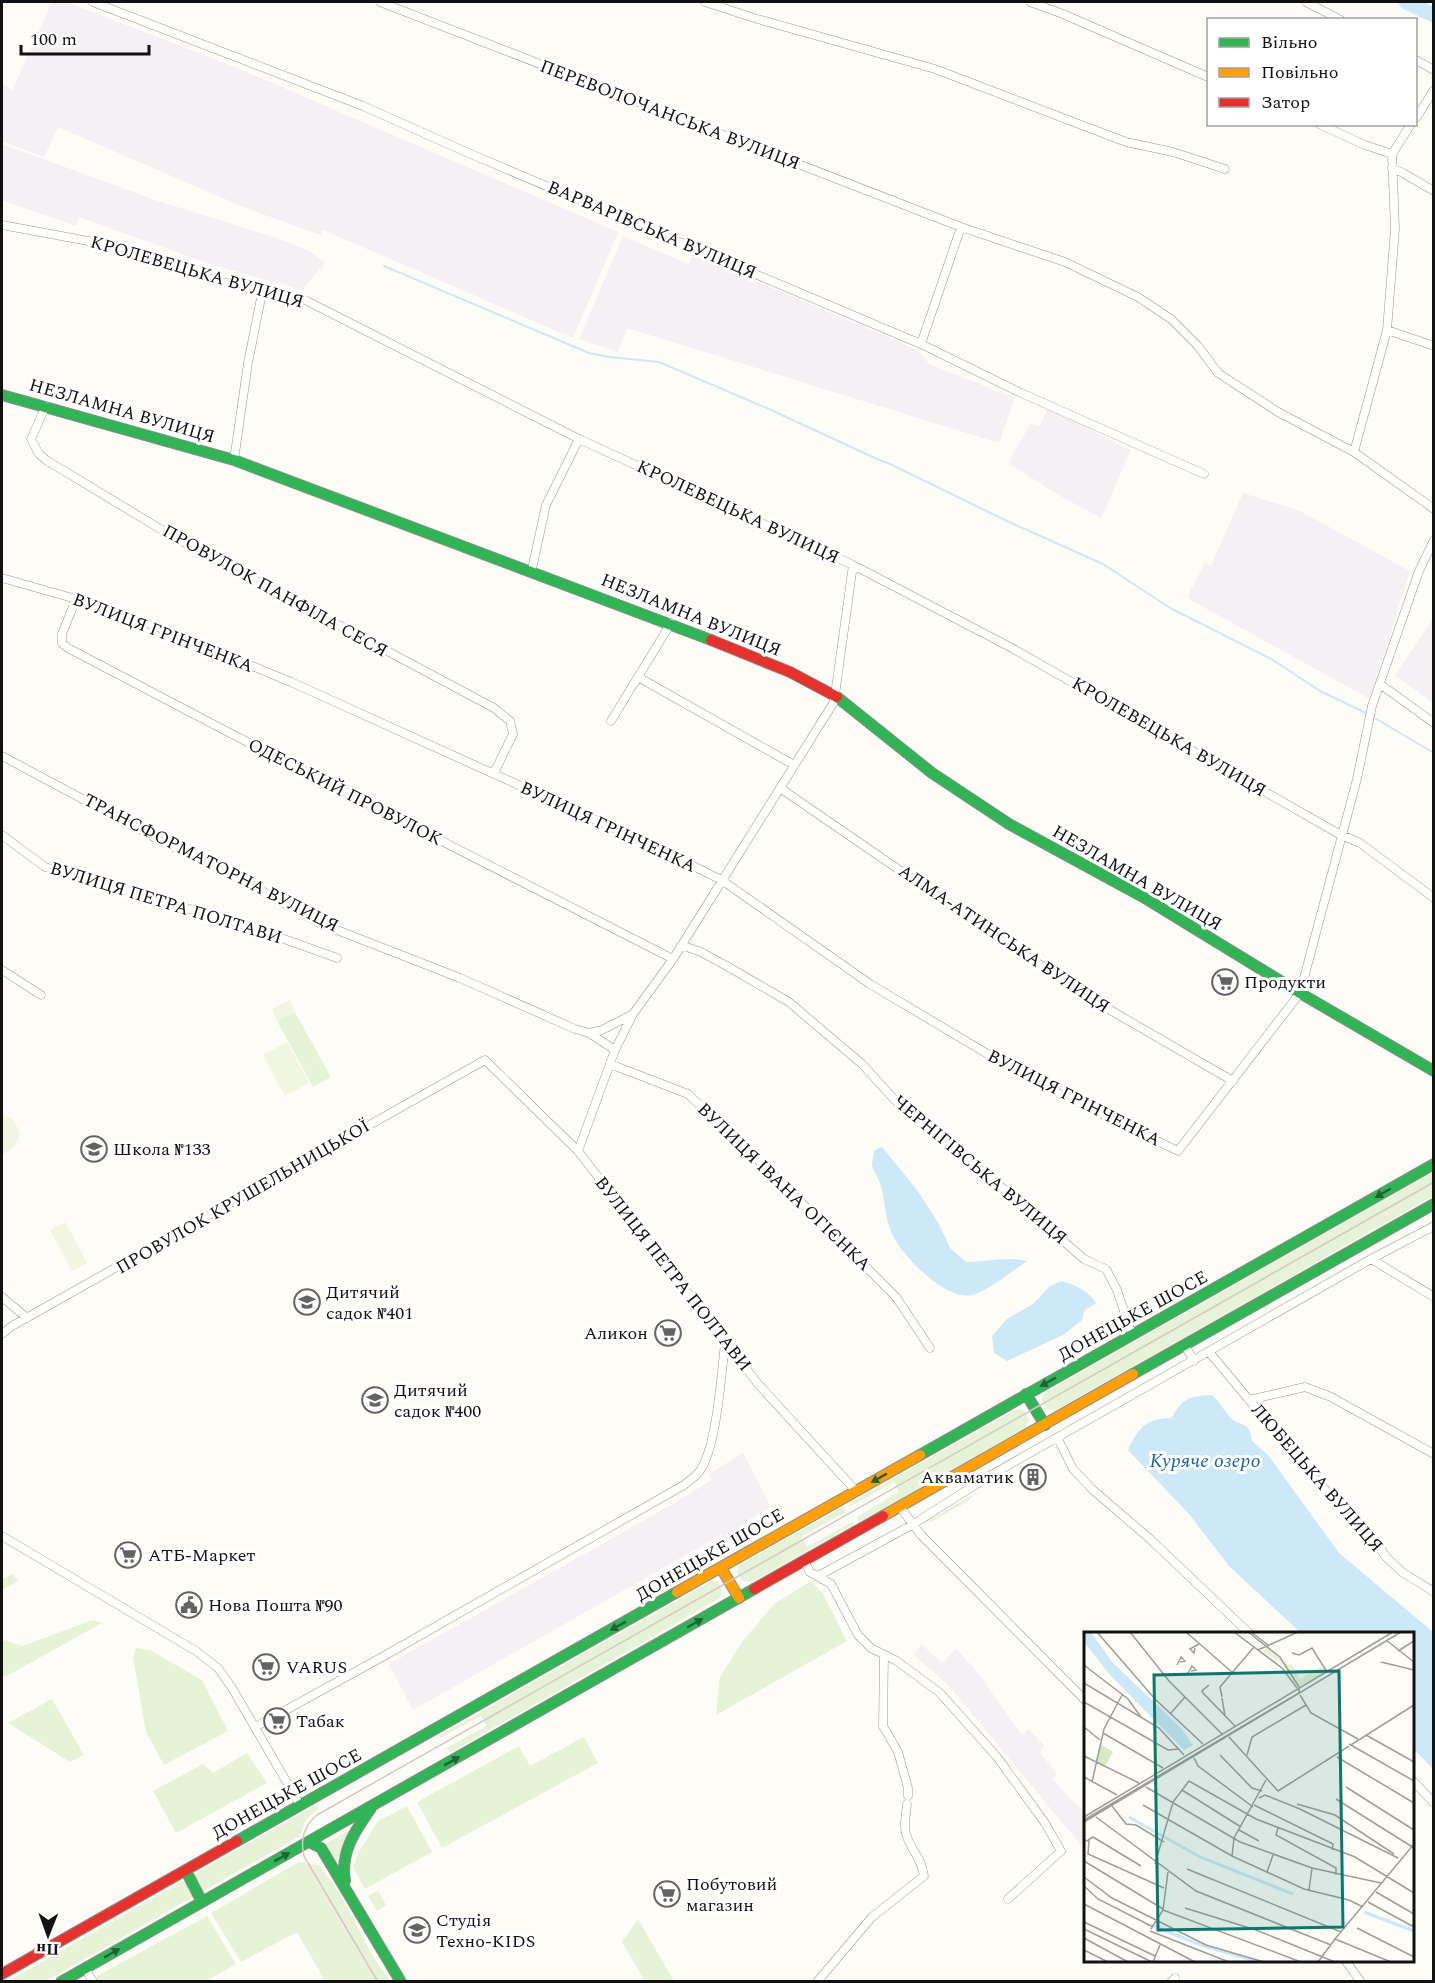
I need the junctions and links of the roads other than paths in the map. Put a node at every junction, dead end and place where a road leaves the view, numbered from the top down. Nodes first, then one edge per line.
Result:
1 (93, 2) edge
2 (380, 2) edge
3 (705, 2) edge
4 (1030, 2) edge
5 (1305, 2) edge
6 (1337, 18) edge
7 (1417, 61) edge
8 (1434, 70) edge
9 (1207, 76) edge
10 (1434, 90) edge
11 (1417, 116) edge
12 (1323, 126) edge
13 (1410, 126) edge
14 (1392, 154) junction
15 (1392, 168) junction
16 (1225, 169) dead end
17 (1434, 191) edge
18 (2, 225) edge
19 (961, 227) junction
20 (262, 293) junction
21 (1387, 330) junction
22 (921, 344) junction
23 (1434, 346) edge
24 (2, 395) edge
25 (46, 406) junction
26 (579, 439) junction
27 (1354, 452) junction
28 (234, 459) junction
29 (1204, 474) dead end
30 (1434, 509) edge
31 (1434, 540) edge
32 (853, 565) junction
33 (532, 569) junction
34 (2, 578) edge
35 (76, 598) junction
36 (671, 623) junction
37 (638, 677) junction
38 (1380, 684) junction
39 (836, 696) junction
40 (611, 721) dead end
41 (1434, 723) edge
42 (2, 756) edge
43 (794, 765) junction
44 (494, 773) junction
45 (780, 788) junction
46 (2, 835) edge
47 (1341, 835) junction
48 (723, 881) junction
49 (1434, 898) edge
50 (681, 945) junction
51 (337, 958) dead end
52 (673, 959) junction
53 (2, 970) edge
54 (1300, 993) junction
55 (41, 995) dead end
56 (633, 1014) junction
57 (589, 1033) junction
58 (615, 1050) junction
59 (485, 1060) joint
60 (610, 1064) junction
61 (1434, 1071) edge
62 (1233, 1081) junction
63 (578, 1151) junction
64 (1434, 1164) edge
65 (1434, 1204) edge
66 (1434, 1226) edge
67 (1371, 1259) junction
68 (2, 1297) edge
69 (1434, 1297) edge
70 (27, 1318) junction
71 (2, 1334) edge
72 (1132, 1335) junction
73 (725, 1344) junction
74 (1185, 1346) junction
75 (930, 1348) dead end
76 (1210, 1353) junction
77 (1194, 1361) junction
78 (1026, 1394) junction
79 (1249, 1400) junction
80 (1045, 1425) junction
81 (1058, 1439) junction
82 (1434, 1454) edge
83 (856, 1491) junction
84 (900, 1507) junction
85 (912, 1525) junction
86 (2, 1536) edge
87 (804, 1561) junction
88 (721, 1568) junction
89 (818, 1576) junction
90 (1434, 1593) edge
91 (739, 1598) junction
92 (1248, 1632) edge
93 (885, 1655) junction
94 (1084, 1699) edge
95 (255, 1727) junction
96 (1414, 1781) edge
97 (1434, 1803) edge
98 (300, 1805) junction
99 (371, 1808) junction
100 (309, 1842) junction
101 (186, 1871) junction
102 (349, 1893) junction
103 (1008, 1899) dead end
104 (202, 1902) junction
105 (1347, 1962) edge
106 (85, 1968) junction
107 (2, 1974) edge
108 (62, 1982) edge
109 (93, 1982) edge
110 (401, 1982) edge
111 (818, 1982) edge
112 (1362, 1982) edge

1 - 22 street, ВАРВАРІВСЬКА ВУЛИЦЯ
2 - 19 street, ПЕРЕВОЛОЧАНСЬКА ВУЛИЦЯ
3 - 16 street
4 - 9 street
5 - 6 street
7 - 8 street
10 - 11 street
12 - 14 street
13 - 14 street
14 - 15 street
15 - 17 street
15 - 21 street
18 - 20 street, КРОЛЕВЕЦЬКА ВУЛИЦЯ
19 - 22 street
19 - 27 street, ПЕРЕВОЛОЧАНСЬКА ВУЛИЦЯ
20 - 26 street, КРОЛЕВЕЦЬКА ВУЛИЦЯ
20 - 28 street, НЕЗЛАМНА ВУЛИЦЯ
21 - 23 street
21 - 27 street
22 - 29 street, ВАРВАРІВСЬКА ВУЛИЦЯ
24 - 25 main road, НЕЗЛАМНА ВУЛИЦЯ
25 - 28 main road, НЕЗЛАМНА ВУЛИЦЯ
25 - 44 street, ПРОВУЛОК ПАНФІЛА СЕСЯ
26 - 32 street, КРОЛЕВЕЦЬКА ВУЛИЦЯ
26 - 33 street
27 - 30 street, ПЕРЕВОЛОЧАНСЬКА ВУЛИЦЯ
28 - 33 main road, НЕЗЛАМНА ВУЛИЦЯ
31 - 38 street
32 - 39 street
32 - 47 street, КРОЛЕВЕЦЬКА ВУЛИЦЯ
33 - 36 main road, НЕЗЛАМНА ВУЛИЦЯ
34 - 35 street, ВУЛИЦЯ ГРІНЧЕНКА
35 - 44 street, ВУЛИЦЯ ГРІНЧЕНКА
35 - 52 street, ОДЕСЬКИЙ ПРОВУЛОК
36 - 37 street
36 - 39 main road, НЕЗЛАМНА ВУЛИЦЯ
37 - 40 street
37 - 43 street
38 - 41 street
38 - 47 street
39 - 43 street
39 - 54 main road, НЕЗЛАМНА ВУЛИЦЯ
42 - 57 street, ТРАНСФОРМАТОРНА ВУЛИЦЯ
43 - 45 street
44 - 48 street, ВУЛИЦЯ ГРІНЧЕНКА
45 - 48 street
45 - 62 street, АЛМА-АТИНСЬКА ВУЛИЦЯ
46 - 51 street, ВУЛИЦЯ ПЕТРА ПОЛТАВИ
47 - 49 street, КРОЛЕВЕЦЬКА ВУЛИЦЯ
47 - 54 street
48 - 50 street
48 - 62 street, ВУЛИЦЯ ГРІНЧЕНКА
50 - 52 street
50 - 72 street, ЧЕРНІГІВСЬКА ВУЛИЦЯ
52 - 56 street
53 - 55 street
54 - 61 main road, НЕЗЛАМНА ВУЛИЦЯ
54 - 62 street
56 - 57 street
56 - 58 street
57 - 58 street, ТРАНСФОРМАТОРНА ВУЛИЦЯ
58 - 60 street
59 - 63 street, ВУЛИЦЯ ПЕТРА ПОЛТАВИ
59 - 70 street, ПРОВУЛОК КРУШЕЛЬНИЦЬКОЇ
60 - 63 street
60 - 75 street, ВУЛИЦЯ ІВАНА ОГІЄНКА
63 - 73 street, ВУЛИЦЯ ПЕТРА ПОЛТАВИ
64 -> 72 main road, ДОНЕЦЬКЕ ШОСЕ
65 - 74 main road
66 - 67 street
67 - 69 street
67 - 76 street
68 - 70 street
70 - 71 street, ПРОВУЛОК КРУШЕЛЬНИЦЬКОЇ
72 -> 78 main road, ДОНЕЦЬКЕ ШОСЕ
73 - 83 street, ВУЛИЦЯ ПЕТРА ПОЛТАВИ
73 - 95 street
74 - 77 street
74 - 80 main road
76 - 77 street
76 - 79 street, ЛЮБЕЦЬКА ВУЛИЦЯ
77 - 81 street
78 - 80 main road
78 -> 83 main road, ДОНЕЦЬКЕ ШОСЕ
79 - 82 street
79 - 90 street, ЛЮБЕЦЬКА ВУЛИЦЯ
80 - 84 main road
81 - 85 street
81 - 92 street
83 - 88 main road, ДОНЕЦЬКЕ ШОСЕ
84 - 85 street
84 - 87 main road
85 - 89 street
85 - 94 street
86 - 95 street
87 - 89 street
87 - 91 main road
88 - 91 main road
88 -> 98 main road, ДОНЕЦЬКЕ ШОСЕ
89 - 93 street
99 -> 91 main road
93 - 103 street
93 - 111 street
95 - 98 street
96 - 97 street
98 - 101 main road, ДОНЕЦЬКЕ ШОСЕ
99 - 100 main road
99 - 102 main road
100 - 102 main road
104 -> 100 main road
101 - 104 main road
101 - 107 main road, ДОНЕЦЬКЕ ШОСЕ
102 - 110 main road
106 -> 104 main road
105 - 112 street
106 - 108 main road
106 - 109 street

